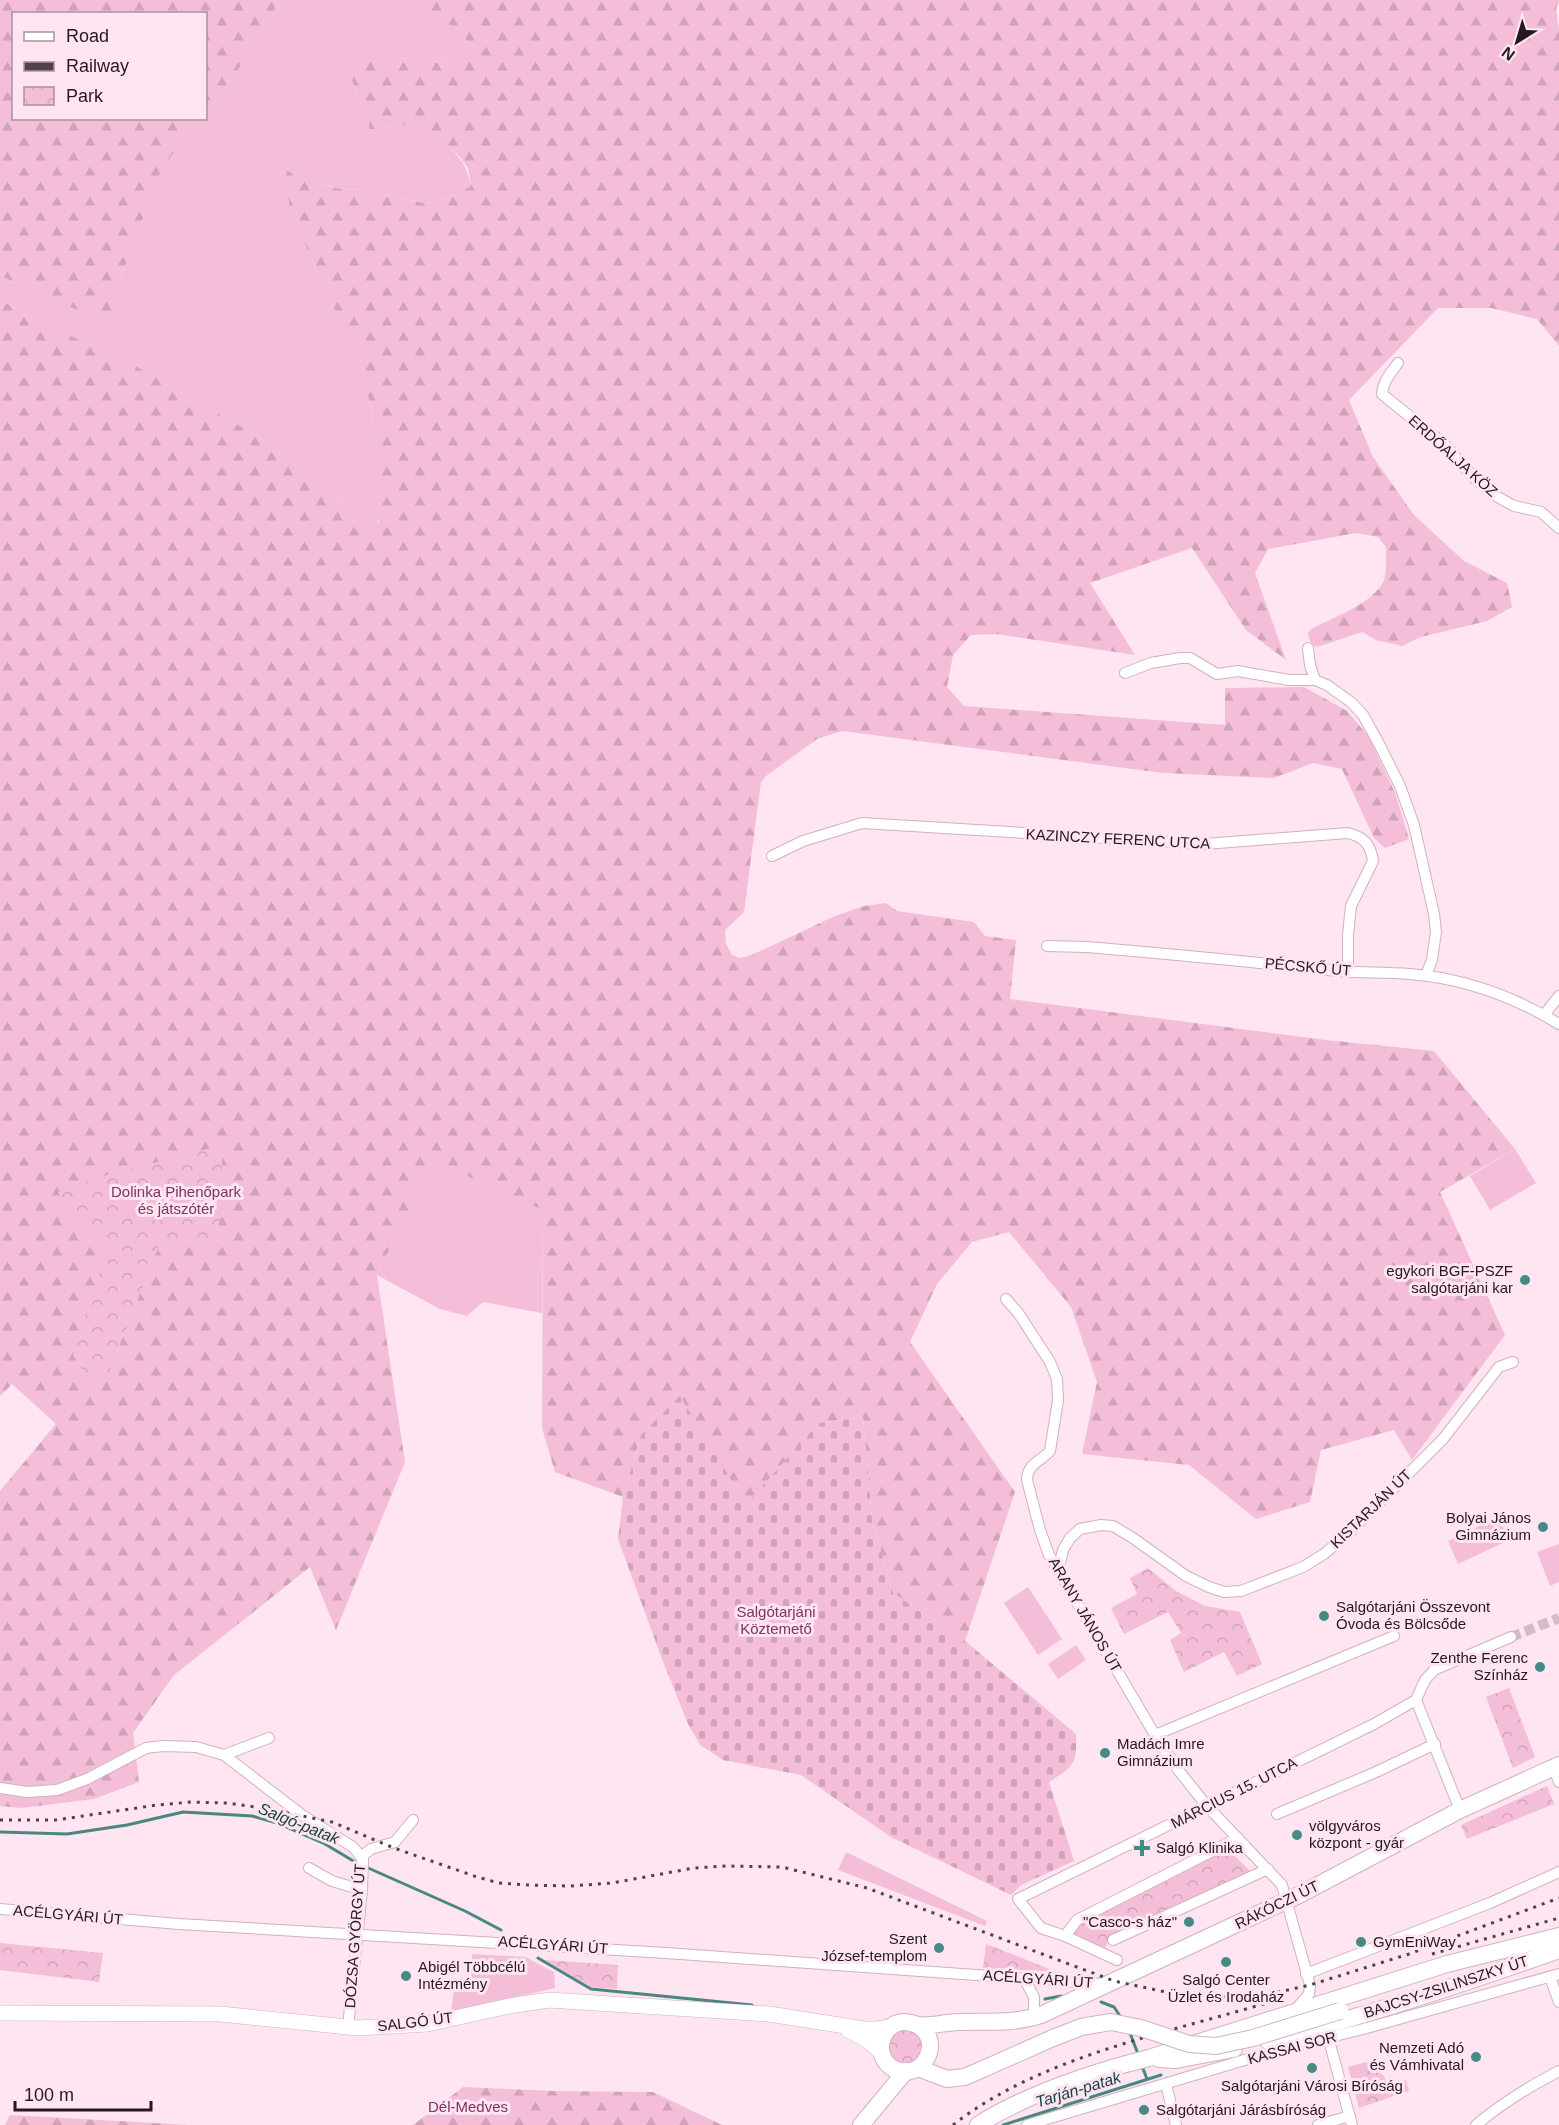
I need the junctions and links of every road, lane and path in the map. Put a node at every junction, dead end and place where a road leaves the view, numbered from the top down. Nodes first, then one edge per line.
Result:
1 (1398, 363) dead end
2 (1559, 528) edge
3 (1308, 648) dead end
4 (1125, 673) dead end
5 (1315, 680) junction
6 (772, 856) dead end
7 (1047, 945) dead end
8 (1348, 971) junction
9 (1426, 975) junction
10 (1559, 996) edge
11 (1544, 1016) junction
12 (1559, 1024) edge
13 (1006, 1299) dead end
14 (1513, 1362) dead end
15 (1070, 1538) junction
16 (1044, 1542) junction
17 (1058, 1572) junction
18 (1394, 1636) dead end
19 (1511, 1637) tunnel mouth
20 (1416, 1700) junction
21 (1155, 1735) junction
22 (269, 1738) dead end
23 (1435, 1744) junction
24 (224, 1755) junction
25 (1557, 1771) edge
26 (0, 1788) edge
27 (1207, 1806) junction
28 (1460, 1810) junction
29 (1277, 1814) dead end
30 (413, 1820) dead end
31 (1238, 1838) junction
32 (362, 1863) junction
33 (309, 1868) dead end
34 (1268, 1869) junction
35 (1559, 1872) edge
36 (362, 1890) junction
37 (1287, 1901) junction
38 (1269, 1909) junction
39 (0, 1910) edge
40 (1292, 1921) junction
41 (357, 1936) junction
42 (1065, 1936) junction
43 (1559, 1937) edge
44 (1113, 1940) dead end
45 (1559, 1949) edge
46 (1521, 1956) junction
47 (1117, 1960) dead end
48 (1305, 1974) junction
49 (1554, 1975) edge
50 (1024, 1978) junction
51 (1107, 1985) junction
52 (1559, 2002) edge
53 (0, 2013) edge
54 (1288, 2013) junction
55 (1034, 2018) junction
56 (828, 2022) junction
57 (986, 2023) junction
58 (917, 2025) junction
59 (1329, 2025) junction
60 (348, 2027) junction
61 (890, 2027) junction
62 (930, 2050) junction
63 (884, 2057) junction
64 (1149, 2058) junction
65 (912, 2070) junction
66 (982, 2070) junction
67 (1559, 2071) edge
68 (1166, 2084) junction
69 (865, 2120) edge
70 (1351, 2121) edge
71 (978, 2125) edge
72 (1027, 2125) edge
73 (1176, 2125) edge
74 (1318, 2125) edge
75 (1476, 2125) edge

1 - 2 street, ERDŐALJA KÖZ
3 - 5 street
4 - 5 street
5 - 9 street
6 - 8 street, KAZINCZY FERENC UTCA
7 - 8 street, PÉCSKŐ ÚT
8 - 9 street, PÉCSKŐ ÚT
9 - 11 street, PÉCSKŐ ÚT
10 - 11 street
11 - 12 street, PÉCSKŐ ÚT
13 - 16 street, ARANY JÁNOS ÚT
14 - 15 street, KISTARJÁN ÚT
15 - 16 street, KISTARJÁN ÚT
15 - 17 street
16 - 17 street, ARANY JÁNOS ÚT
17 - 21 street, ARANY JÁNOS ÚT
18 - 21 street
19 - 20 street
20 - 23 street
20 - 27 street, MÁRCIUS 15. UTCA
21 - 27 street, ARANY JÁNOS ÚT
22 - 24 street
23 - 28 street
23 - 29 street
24 - 26 street, DÓZSA GYÖRGY ÚT
24 - 32 street, DÓZSA GYÖRGY ÚT
25 - 28 main road, RÁKÓCZI ÚT
27 - 31 street, ARANY JÁNOS ÚT
27 - 42 street, MÁRCIUS 15. UTCA
28 - 37 main road, RÁKÓCZI ÚT
30 - 32 street
31 - 34 street, ARANY JÁNOS ÚT
31 - 42 street
32 - 36 street, DÓZSA GYÖRGY ÚT
33 - 36 street
34 - 37 street, ARANY JÁNOS ÚT
34 - 44 street
35 - 48 street
36 - 41 street, DÓZSA GYÖRGY ÚT
37 - 38 main road, RÁKÓCZI ÚT
37 - 40 street, ARANY JÁNOS ÚT
38 - 40 street
38 - 51 main road, RÁKÓCZI ÚT
39 - 41 street, ACÉLGYÁRI ÚT
40 - 48 street, ARANY JÁNOS ÚT
41 - 50 street, ACÉLGYÁRI ÚT
41 - 60 street, DÓZSA GYÖRGY ÚT
42 - 47 street
43 - 46 main road
43 - 54 main road, BAJCSY-ZSILINSZKY ÚT
45 - 46 main road
45 - 59 main road, BAJCSY-ZSILINSZKY ÚT
46 - 59 main road
48 - 54 street, ARANY JÁNOS ÚT
49 - 52 street
49 - 59 street, KASSAI SOR
50 - 51 street, ACÉLGYÁRI ÚT
50 - 55 street
51 - 55 main road, RÁKÓCZI ÚT
53 - 60 main road, SALGÓ ÚT
54 - 64 main road, BAJCSY-ZSILINSZKY ÚT
55 - 57 main road, RÁKÓCZI ÚT
56 - 60 main road, SALGÓ ÚT
56 - 61 main road
56 - 63 main road
57 - 58 main road
57 - 62 main road
58 - 61 main road
58 - 62 main road
59 - 64 main road
59 - 66 main road, bridge
59 - 68 street, KASSAI SOR
59 - 70 street
61 - 63 main road
62 - 65 main road
62 - 66 main road
63 - 65 main road
63 - 69 main road
64 - 71 main road
65 - 66 main road
65 - 69 main road
67 - 75 street
68 - 72 street, KASSAI SOR
68 - 73 street
70 - 74 street

